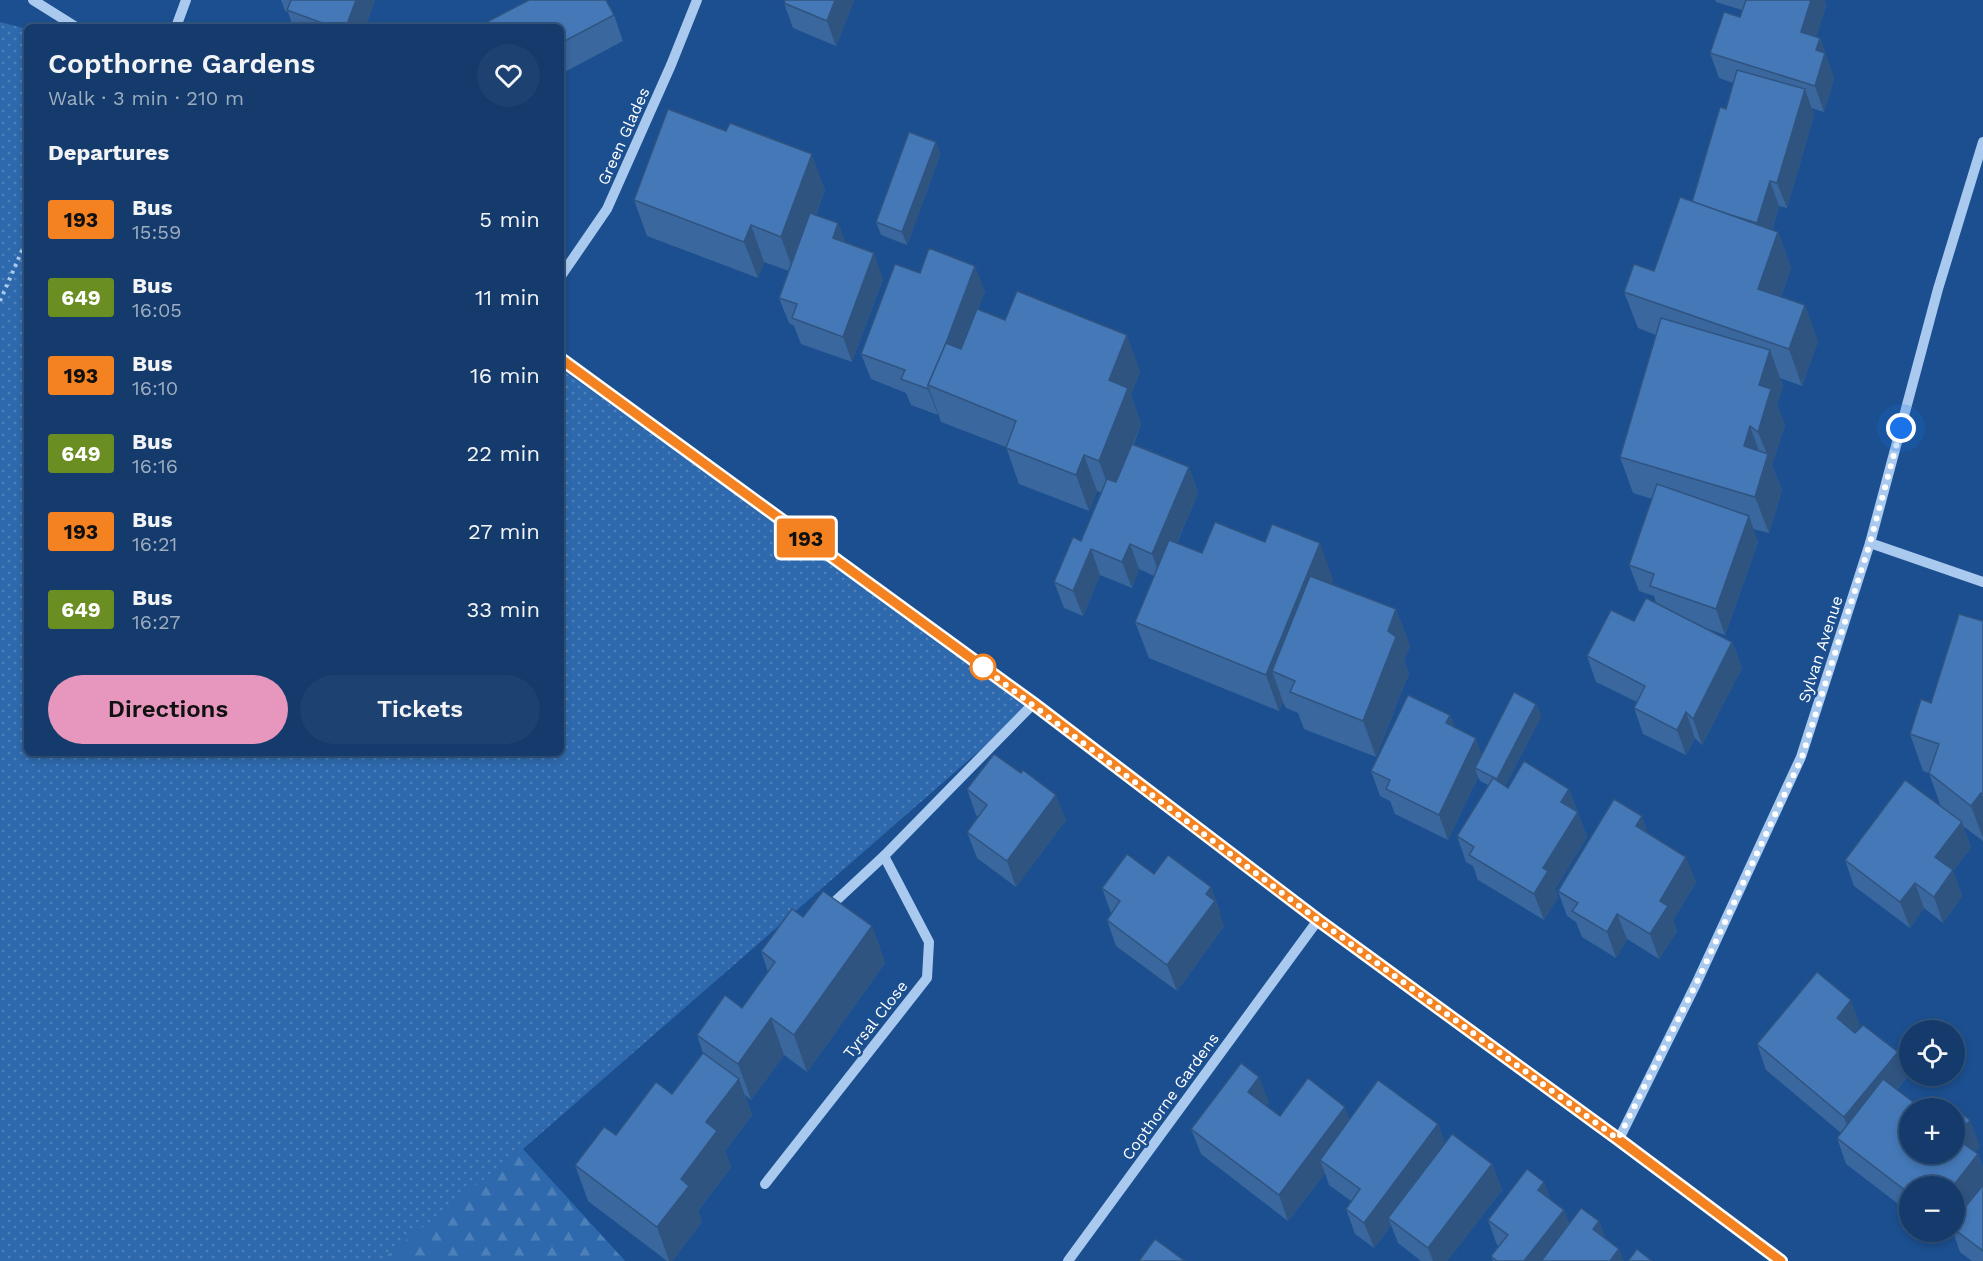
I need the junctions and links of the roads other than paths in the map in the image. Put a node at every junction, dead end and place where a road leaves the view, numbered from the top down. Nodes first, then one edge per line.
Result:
1 (33, 0) edge
2 (186, 0) edge
3 (697, 0) edge
4 (71, 24) edge
5 (177, 24) edge
6 (1983, 142) edge
7 (564, 272) edge
8 (564, 361) edge
9 (1870, 543) junction
10 (1983, 582) edge
11 (1034, 704) junction
12 (884, 856) junction
13 (819, 916) edge
14 (1318, 920) junction
15 (1618, 1139) junction
16 (765, 1184) dead end
17 (1068, 1261) edge
18 (1781, 1261) edge

1 - 4 street
2 - 5 street
3 - 7 street, Green Glades
6 - 9 street, Sylvan Avenue
8 - 11 street
9 - 10 street
9 - 15 street, Sylvan Avenue
11 - 12 street
11 - 14 street
12 - 13 street
12 - 16 street, Tyrsal Close
14 - 15 street
14 - 17 street, Copthorne Gardens
15 - 18 street

